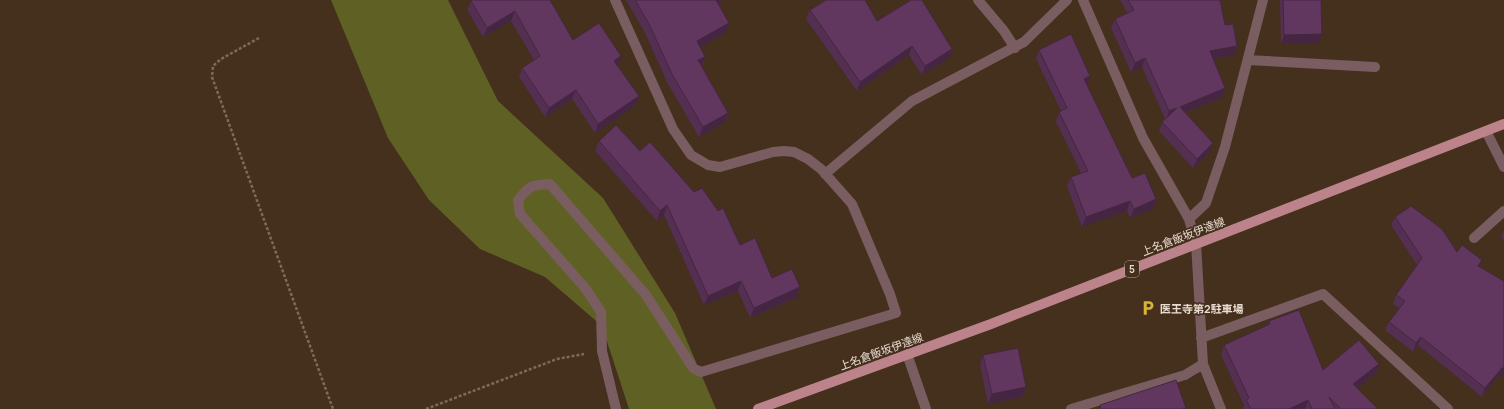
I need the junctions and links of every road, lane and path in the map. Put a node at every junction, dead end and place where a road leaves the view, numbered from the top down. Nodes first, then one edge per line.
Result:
1 (615, 0) edge
2 (978, 0) edge
3 (1067, 0) edge
4 (1083, 0) edge
5 (1263, 0) edge
6 (259, 38) dead end
7 (1015, 48) junction
8 (1248, 60) junction
9 (1376, 67) dead end
10 (1504, 124) edge
11 (1486, 131) junction
12 (1504, 167) edge
13 (825, 174) junction
14 (1504, 211) edge
15 (1189, 220) junction
16 (1474, 238) dead end
17 (1196, 243) junction
18 (1201, 338) junction
19 (602, 351) junction
20 (907, 354) junction
21 (1203, 364) junction
22 (333, 409) edge
23 (426, 409) edge
24 (616, 409) edge
25 (758, 409) edge
26 (926, 409) edge
27 (1071, 409) edge
28 (1221, 409) edge
29 (1448, 409) edge

1 - 13 street
2 - 7 street
3 - 7 street
4 - 15 street
5 - 8 street
6 - 22 path
7 - 13 street
8 - 9 street
8 - 15 street
10 - 11 main road, 上名倉飯坂伊達線 / 5
11 - 12 street
11 - 17 main road, 上名倉飯坂伊達線 / 5
13 - 19 street
14 - 16 street
15 - 17 street
17 - 18 street
17 - 20 main road, 上名倉飯坂伊達線 / 5
18 - 21 street
18 - 29 street
19 - 23 path
19 - 24 street
20 - 25 main road, 上名倉飯坂伊達線 / 5
20 - 26 street
21 - 27 street
21 - 28 street

